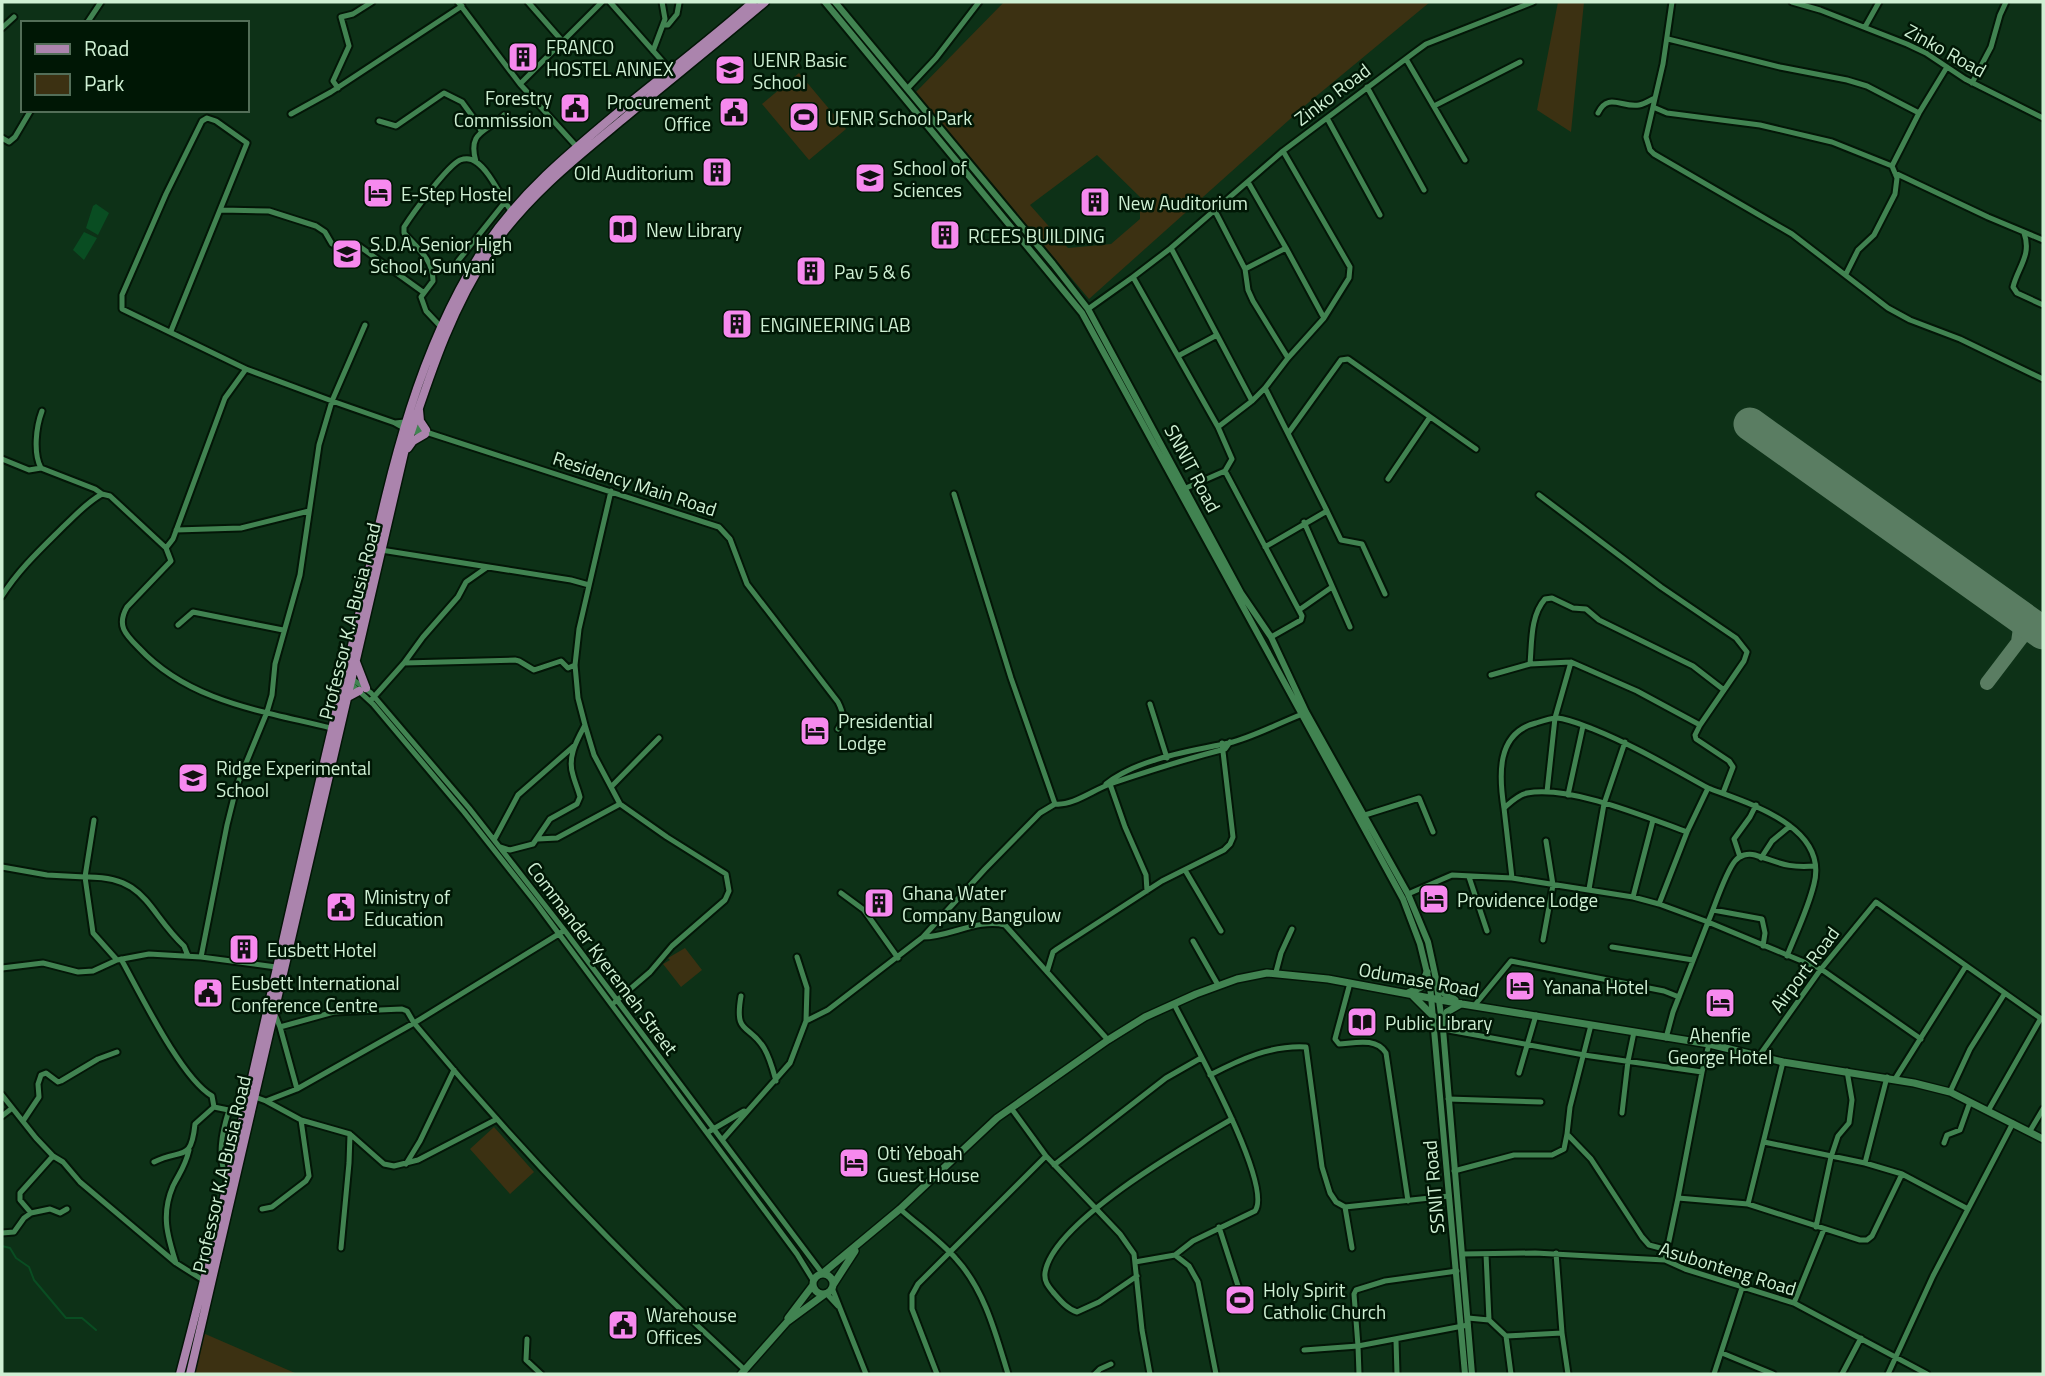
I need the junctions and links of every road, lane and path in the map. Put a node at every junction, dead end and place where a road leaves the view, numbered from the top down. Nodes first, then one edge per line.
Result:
1 (101, 2) edge
2 (372, 2) edge
3 (528, 2) edge
4 (603, 2) edge
5 (610, 2) edge
6 (662, 2) edge
7 (753, 2) edge
8 (765, 2) edge
9 (825, 2) edge
10 (835, 2) edge
11 (979, 2) edge
12 (1533, 2) edge
13 (1672, 2) edge
14 (1792, 2) edge
15 (1879, 2) edge
16 (2006, 2) edge
17 (680, 3) edge
18 (1801, 3) edge
19 (460, 4) edge
20 (14, 17) dead end
21 (88, 21) edge
22 (664, 25) junction
23 (1865, 27) junction
24 (2, 28) edge
25 (1668, 39) junction
26 (563, 41) junction
27 (653, 51) junction
28 (692, 57) junction
29 (1406, 59) junction
30 (1520, 62) dead end
31 (1947, 67) junction
32 (670, 69) junction
33 (1972, 83) junction
34 (520, 84) junction
35 (1367, 87) junction
36 (338, 88) junction
37 (907, 89) junction
38 (1655, 98) junction
39 (1434, 106) junction
40 (1653, 107) junction
41 (30, 112) edge
42 (1598, 113) dead end
43 (1919, 113) junction
44 (291, 114) dead end
45 (503, 114) dead end
46 (1327, 118) junction
47 (2043, 118) edge
48 (379, 121) dead end
49 (481, 131) junction
50 (2, 138) edge
51 (576, 146) junction
52 (950, 146) junction
53 (1283, 151) junction
54 (956, 154) junction
55 (1465, 160) dead end
56 (476, 162) junction
57 (1892, 166) junction
58 (1895, 173) junction
59 (1248, 182) junction
60 (1424, 190) dead end
61 (505, 202) junction
62 (221, 210) junction
63 (511, 211) junction
64 (1215, 211) junction
65 (1380, 215) dead end
66 (2024, 233) junction
67 (2043, 240) edge
68 (1171, 248) junction
69 (1286, 248) junction
70 (458, 261) dead end
71 (1245, 269) junction
72 (1846, 274) junction
73 (1133, 276) junction
74 (423, 292) junction
75 (2043, 305) edge
76 (1088, 309) junction
77 (1324, 318) junction
78 (449, 319) junction
79 (365, 325) dead end
80 (445, 329) junction
81 (171, 331) junction
82 (1217, 335) junction
83 (1178, 356) junction
84 (1288, 358) junction
85 (246, 369) junction
86 (2043, 379) edge
87 (1265, 388) junction
88 (332, 401) junction
89 (1252, 401) junction
90 (419, 405) junction
91 (41, 411) dead end
92 (1430, 417) junction
93 (408, 427) junction
94 (1218, 427) junction
95 (427, 432) junction
96 (1289, 432) junction
97 (1476, 449) dead end
98 (404, 453) junction
99 (2, 459) edge
100 (41, 468) junction
101 (1225, 471) junction
102 (1388, 479) dead end
103 (1186, 488) junction
104 (611, 491) junction
105 (102, 494) junction
106 (954, 494) dead end
107 (1539, 495) dead end
108 (309, 510) junction
109 (1327, 511) junction
110 (1304, 522) junction
111 (176, 530) junction
112 (1265, 547) junction
113 (166, 548) junction
114 (382, 550) junction
115 (486, 568) junction
116 (1233, 585) junction
117 (589, 586) junction
118 (1332, 587) junction
119 (1238, 594) junction
120 (1385, 594) dead end
121 (2, 596) edge
122 (1299, 610) junction
123 (178, 625) dead end
124 (1350, 627) dead end
125 (283, 630) junction
126 (1271, 637) junction
127 (355, 660) junction
128 (1571, 662) junction
129 (404, 663) junction
130 (1531, 664) junction
131 (575, 665) junction
132 (1492, 675) dead end
133 (347, 680) junction
134 (363, 690) junction
135 (1724, 690) junction
136 (346, 698) junction
137 (372, 699) junction
138 (1150, 704) dead end
139 (267, 712) junction
140 (1300, 715) junction
141 (1555, 718) junction
142 (585, 725) junction
143 (1700, 725) junction
144 (1583, 726) junction
145 (331, 728) junction
146 (838, 729) dead end
147 (659, 738) dead end
148 (1625, 742) junction
149 (1225, 745) junction
150 (574, 746) junction
151 (1168, 760) junction
152 (1110, 782) junction
153 (1343, 784) junction
154 (611, 788) junction
155 (1708, 788) junction
156 (321, 790) junction
157 (1547, 792) junction
158 (1723, 793) junction
159 (1567, 795) junction
160 (1349, 796) junction
161 (620, 804) junction
162 (1055, 804) junction
163 (1604, 804) junction
164 (1756, 804) junction
165 (1504, 808) junction
166 (1365, 815) junction
167 (94, 820) dead end
168 (1653, 820) junction
169 (1790, 826) junction
170 (1433, 832) dead end
171 (1687, 832) junction
172 (538, 839) junction
173 (494, 840) junction
174 (1546, 841) dead end
175 (498, 846) junction
176 (1740, 857) junction
177 (1761, 858) junction
178 (1815, 866) junction
179 (2, 867) edge
180 (1185, 870) junction
181 (1146, 875) junction
182 (85, 877) junction
183 (1469, 877) junction
184 (1512, 878) junction
185 (1162, 881) junction
186 (1553, 885) junction
187 (1589, 889) junction
188 (1147, 891) junction
189 (841, 893) dead end
190 (1408, 894) junction
191 (1633, 897) junction
192 (1660, 904) junction
193 (1713, 910) junction
194 (1708, 922) junction
195 (1292, 929) dead end
196 (1221, 931) dead end
197 (1487, 931) dead end
198 (562, 932) junction
199 (923, 937) junction
200 (1543, 940) dead end
201 (1194, 941) dead end
202 (1763, 946) junction
203 (1612, 947) dead end
204 (188, 956) junction
205 (1787, 956) junction
206 (201, 957) junction
207 (797, 957) dead end
208 (898, 958) junction
209 (119, 960) junction
210 (1693, 960) junction
211 (1966, 966) junction
212 (276, 967) junction
213 (2, 968) edge
214 (1821, 969) junction
215 (1047, 972) junction
216 (1276, 972) junction
217 (1427, 972) junction
218 (1436, 979) junction
219 (1350, 983) junction
220 (1217, 985) junction
221 (2004, 993) junction
222 (1408, 994) junction
223 (741, 996) dead end
224 (1679, 997) junction
225 (1435, 998) junction
226 (615, 1002) junction
227 (1174, 1004) junction
228 (1462, 1004) junction
229 (1474, 1006) junction
230 (270, 1014) junction
231 (1536, 1015) junction
232 (1434, 1017) junction
233 (2042, 1019) edge
234 (806, 1021) junction
235 (414, 1023) junction
236 (1591, 1025) junction
237 (280, 1027) junction
238 (1442, 1027) junction
239 (1634, 1032) junction
240 (1666, 1038) junction
241 (1921, 1039) junction
242 (1108, 1040) junction
243 (1709, 1044) junction
244 (1528, 1045) junction
245 (117, 1052) dead end
246 (1584, 1055) junction
247 (1759, 1056) junction
248 (1201, 1058) junction
249 (1628, 1061) junction
250 (1783, 1062) junction
251 (454, 1070) junction
252 (1847, 1071) junction
253 (1702, 1072) junction
254 (1519, 1073) dead end
255 (1210, 1075) junction
256 (1891, 1078) junction
257 (776, 1081) junction
258 (297, 1089) junction
259 (1950, 1092) junction
260 (2, 1095) edge
261 (254, 1097) junction
262 (1448, 1099) junction
263 (266, 1101) junction
264 (1541, 1102) dead end
265 (1970, 1102) junction
266 (214, 1107) junction
267 (1011, 1108) junction
268 (11, 1109) junction
269 (2043, 1109) edge
270 (229, 1110) junction
271 (747, 1110) junction
272 (1988, 1111) junction
273 (243, 1113) junction
274 (1622, 1113) dead end
275 (2, 1116) edge
276 (497, 1119) junction
277 (1232, 1119) junction
278 (301, 1120) junction
279 (23, 1121) junction
280 (2013, 1123) junction
281 (713, 1129) junction
282 (2029, 1131) junction
283 (350, 1134) junction
284 (707, 1134) junction
285 (1567, 1134) junction
286 (2043, 1139) edge
287 (722, 1140) junction
288 (1764, 1142) junction
289 (1944, 1143) dead end
290 (716, 1146) junction
291 (189, 1150) junction
292 (53, 1156) junction
293 (1046, 1156) junction
294 (1831, 1157) junction
295 (154, 1162) dead end
296 (1865, 1163) junction
297 (406, 1164) junction
298 (1054, 1165) junction
299 (1454, 1171) junction
300 (1902, 1174) junction
301 (228, 1180) junction
302 (1449, 1196) junction
303 (1678, 1198) junction
304 (1408, 1201) junction
305 (1748, 1204) junction
306 (1345, 1207) junction
307 (67, 1209) dead end
308 (262, 1209) dead end
309 (900, 1209) junction
310 (1096, 1209) junction
311 (1968, 1209) junction
312 (31, 1213) junction
313 (1219, 1227) junction
314 (1816, 1227) junction
315 (1824, 1229) junction
316 (2, 1233) edge
317 (860, 1245) junction
318 (341, 1248) dead end
319 (1352, 1248) dead end
320 (1668, 1250) junction
321 (950, 1252) junction
322 (1556, 1253) junction
323 (1462, 1254) junction
324 (1486, 1254) junction
325 (1175, 1255) junction
326 (1665, 1260) junction
327 (1135, 1262) junction
328 (176, 1263) junction
329 (1457, 1271) junction
330 (823, 1273) junction
331 (1137, 1276) junction
332 (203, 1280) junction
333 (813, 1282) junction
334 (1742, 1288) junction
335 (1239, 1289) dead end
336 (829, 1290) junction
337 (1794, 1303) junction
338 (1489, 1320) junction
339 (787, 1322) junction
340 (1466, 1323) junction
341 (1562, 1333) junction
342 (1506, 1336) junction
343 (1861, 1338) junction
344 (527, 1339) dead end
345 (1396, 1340) junction
346 (1358, 1346) junction
347 (1304, 1350) dead end
348 (1722, 1353) junction
349 (1467, 1355) junction
350 (1896, 1356) junction
351 (1111, 1364) dead end
352 (745, 1370) edge
353 (180, 1374) edge
354 (190, 1374) edge
355 (541, 1374) edge
356 (755, 1374) edge
357 (866, 1374) edge
358 (937, 1374) edge
359 (1008, 1374) edge
360 (1095, 1374) edge
361 (1150, 1374) edge
362 (1216, 1374) edge
363 (1360, 1374) edge
364 (1397, 1374) edge
365 (1465, 1374) edge
366 (1472, 1374) edge
367 (1511, 1374) edge
368 (1568, 1374) edge
369 (1714, 1374) edge
370 (1773, 1374) edge
371 (1842, 1374) edge
372 (1888, 1374) edge
373 (1927, 1374) edge

1 - 21 street
2 - 36 street
3 - 26 street
4 - 26 street
5 - 27 street
6 - 22 street
7 - 28 main road, Professor K.A Busia Road
8 - 28 main road, Professor K.A Busia Road
9 - 52 street, SNNIT Road
10 - 37 street, SNNIT Road
11 - 37 street
12 - 29 street, Zinko Road
13 - 25 street
14 - 18 street, Zinko Road
15 - 23 street
16 - 33 street
17 - 22 street
18 - 23 street, Zinko Road
19 - 34 street
19 - 36 street
20 - 24 street
22 - 27 street
23 - 31 street, Zinko Road
25 - 38 street
25 - 43 street
26 - 34 street
27 - 32 street
28 - 32 main road, Professor K.A Busia Road
28 - 78 main road, Professor K.A Busia Road
29 - 35 street, Zinko Road
29 - 39 street
30 - 39 street
31 - 33 street, Zinko Road
31 - 43 street
32 - 51 main road, Professor K.A Busia Road
33 - 47 street, Zinko Road
34 - 51 street
35 - 46 street, Zinko Road
35 - 60 street
36 - 44 street
37 - 52 street, SNNIT Road
38 - 40 street
38 - 42 street
39 - 55 street
40 - 57 street
40 - 72 street
41 - 50 street
43 - 57 street
45 - 49 street
46 - 53 street, Zinko Road
46 - 65 street
48 - 49 street
49 - 56 street
51 - 63 main road, Professor K.A Busia Road
52 - 54 street, SNNIT Road
53 - 59 street, Zinko Road
53 - 77 street
54 - 76 street, SNNIT Road
54 - 116 street, SNNIT Road
56 - 61 street
56 - 74 street
57 - 58 street
58 - 66 street
58 - 72 street
59 - 64 street, Zinko Road
59 - 69 street
61 - 63 street
61 - 70 street
62 - 74 street
62 - 81 street
62 - 81 street
63 - 78 main road, Professor K.A Busia Road
64 - 68 street, Zinko Road
64 - 71 street
66 - 67 street
66 - 75 street
68 - 73 street, Zinko Road
68 - 82 street
69 - 71 street
69 - 77 street
71 - 84 street
72 - 86 street
73 - 76 street, Zinko Road
73 - 83 street
74 - 80 street
76 - 103 street, SNNIT Road
77 - 84 street
78 - 80 main road, Professor K.A Busia Road
79 - 88 street
80 - 90 main road, Professor K.A Busia Road
80 - 93 main road, Professor K.A Busia Road
81 - 85 street
82 - 83 street
82 - 89 street
83 - 94 street
84 - 87 street
85 - 88 street
85 - 111 street
87 - 89 street
87 - 96 street
88 - 93 street, Residency Main Road
88 - 108 street
89 - 94 street
90 - 93 main road, Professor K.A Busia Road
90 - 95 main road
91 - 100 street
92 - 96 street
92 - 97 street
92 - 102 street
93 - 95 street, Residency Main Road
93 - 98 main road, Professor K.A Busia Road
93 - 133 main road, Professor K.A Busia Road
94 - 101 street
95 - 98 main road
95 - 104 street, Residency Main Road
96 - 109 street
98 - 114 main road, Professor K.A Busia Road
99 - 100 street
100 - 105 street
101 - 103 street
101 - 112 street
103 - 116 street, SNNIT Road
104 - 117 street
104 - 146 street, Residency Main Road
105 - 113 street
105 - 121 street
106 - 162 street
107 - 135 street
108 - 111 street
108 - 125 street
109 - 110 street
109 - 120 street
110 - 112 street
110 - 118 street
111 - 113 street
112 - 122 street
113 - 139 street
114 - 115 street
114 - 127 main road, Professor K.A Busia Road
115 - 117 street
115 - 129 street
116 - 119 street, SNNIT Road
117 - 131 street
118 - 122 street
118 - 124 street
119 - 126 street, SNNIT Road
119 - 140 street, SNNIT Road
122 - 126 street
123 - 125 street
125 - 139 street
126 - 153 street, SNNIT Road
127 - 133 main road, Professor K.A Busia Road
127 - 134 main road
128 - 130 street
128 - 141 street
128 - 143 street
129 - 131 street
129 - 137 street
130 - 132 street
130 - 135 street
131 - 142 street
133 - 134 street, Commander Kyeremeh Street
133 - 136 main road, Professor K.A Busia Road
133 - 145 main road, Professor K.A Busia Road
134 - 136 main road
134 - 137 street, Commander Kyeremeh Street
135 - 143 street
136 - 156 main road, Professor K.A Busia Road
137 - 173 street, Commander Kyeremeh Street
137 - 198 street, Commander Kyeremeh Street
138 - 151 street
139 - 145 street
139 - 206 street
140 - 149 street
140 - 153 street, SNNIT Road
141 - 144 street
141 - 157 street
141 - 165 street
142 - 150 street
142 - 154 street
143 - 158 street
144 - 148 street
144 - 159 street
145 - 156 main road, Professor K.A Busia Road
147 - 154 street
148 - 155 street
148 - 163 street
149 - 151 street
149 - 180 street
150 - 172 street
150 - 173 street
151 - 152 street
152 - 162 street
152 - 181 street
153 - 160 street, SNNIT Road
154 - 161 street
155 - 158 street
155 - 171 street
156 - 212 main road, Professor K.A Busia Road
156 - 230 main road, Professor K.A Busia Road
157 - 159 street
157 - 165 street
158 - 164 street
159 - 163 street
160 - 166 street, SNNIT Road
160 - 217 street, SNNIT Road
161 - 172 street
161 - 226 street
162 - 199 street
163 - 168 street
163 - 187 street
164 - 169 street
164 - 176 street
165 - 184 street
166 - 170 street
166 - 190 street, SNNIT Road
167 - 182 street
168 - 171 street
168 - 191 street
169 - 177 street
169 - 178 street
171 - 192 street
172 - 175 street
173 - 175 street, Commander Kyeremeh Street
174 - 186 street
175 - 198 street, Commander Kyeremeh Street
176 - 177 street
176 - 193 street
177 - 178 street
178 - 205 street
179 - 182 street
180 - 185 street
180 - 196 street
181 - 185 street
181 - 188 street
182 - 204 street
182 - 209 street
183 - 184 street
183 - 190 street
183 - 197 street
184 - 186 street
185 - 188 street
186 - 187 street
186 - 200 street
187 - 191 street
188 - 215 street
189 - 208 street
190 - 218 street, SNNIT Road
191 - 192 street
192 - 194 street
193 - 194 street
193 - 202 street
194 - 202 street
194 - 210 street
195 - 216 street
198 - 226 street, Commander Kyeremeh Street
198 - 235 street
199 - 208 street
199 - 215 street
201 - 220 street
202 - 205 street
203 - 210 street
204 - 206 street
204 - 209 street
205 - 214 street
206 - 212 street
207 - 234 street
208 - 234 street
209 - 213 street
209 - 266 street
210 - 224 street
211 - 214 street, Airport Road
211 - 221 street
211 - 241 street
212 - 230 main road, Professor K.A Busia Road
214 - 241 street
214 - 247 street, Airport Road
215 - 242 street
216 - 219 main road, Odumase Road
216 - 220 main road, Odumase Road
217 - 222 main road
217 - 225 street, SNNIT Road
218 - 225 street, SNNIT Road
218 - 228 main road
219 - 222 main road, Odumase Road
219 - 304 street
220 - 227 main road, Odumase Road
221 - 233 street
221 - 259 street
222 - 225 main road, Odumase Road
222 - 232 main road
223 - 257 street
224 - 229 street
224 - 240 street
225 - 228 main road, Odumase Road
225 - 232 street, SSNIT Road
225 - 238 street, SSNIT Road
226 - 281 street, Commander Kyeremeh Street
226 - 284 street, Commander Kyeremeh Street
227 - 242 main road, Odumase Road
227 - 248 street
228 - 229 main road, Odumase Road
228 - 238 main road
229 - 231 main road, Odumase Road
230 - 237 street
230 - 261 main road, Professor K.A Busia Road
230 - 273 main road, Professor K.A Busia Road
231 - 236 main road, Odumase Road
231 - 244 street
232 - 302 street, SSNIT Road
233 - 272 street
234 - 257 street
235 - 237 street
235 - 251 street
235 - 258 street
236 - 239 main road, Odumase Road
236 - 246 street
237 - 258 street
238 - 244 street
238 - 262 street, SSNIT Road
239 - 240 main road, Odumase Road
239 - 249 street
240 - 243 main road, Odumase Road
241 - 256 street
242 - 267 main road, Odumase Road
243 - 247 main road, Odumase Road
243 - 253 street
244 - 246 street
244 - 254 street
245 - 279 street
246 - 249 street
246 - 285 street
247 - 250 main road, Odumase Road
248 - 255 street
248 - 298 street
249 - 253 street
249 - 274 street
250 - 252 main road, Odumase Road
250 - 288 street
251 - 276 street
251 - 297 street
252 - 256 main road, Odumase Road
252 - 294 street
253 - 303 street
255 - 277 street
255 - 306 street
256 - 259 main road, Odumase Road
256 - 296 street
257 - 271 street
258 - 263 street
259 - 265 main road, Odumase Road
260 - 268 street
261 - 263 street
261 - 354 main road, Professor K.A Busia Road
262 - 264 street
262 - 299 street, SSNIT Road
263 - 278 street
265 - 272 main road, Odumase Road
265 - 289 street
266 - 270 street
266 - 291 street
267 - 293 street
267 - 309 main road, Odumase Road
268 - 275 street
268 - 279 street
269 - 282 street
270 - 273 street
270 - 301 street
271 - 281 street
271 - 287 street
272 - 280 main road, Odumase Road
273 - 301 main road, Professor K.A Busia Road
276 - 297 street
276 - 352 street
277 - 310 street
277 - 313 street
278 - 283 street
278 - 308 street
279 - 292 street
280 - 282 main road, Odumase Road
280 - 311 street
281 - 284 street
281 - 287 street, Commander Kyeremeh Street
282 - 286 main road, Odumase Road
283 - 297 street
283 - 318 street
284 - 290 street, Commander Kyeremeh Street
285 - 299 street
285 - 320 street
287 - 290 street
287 - 330 street, Commander Kyeremeh Street
288 - 294 street
288 - 305 street
290 - 333 street, Commander Kyeremeh Street
291 - 295 street
291 - 328 street
292 - 312 street
292 - 328 street
293 - 298 street
293 - 321 street
294 - 296 street
294 - 314 street
296 - 300 street
298 - 310 street
299 - 323 street, SSNIT Road
300 - 311 street
300 - 315 street
301 - 332 main road, Professor K.A Busia Road
302 - 304 street
302 - 329 street, SSNIT Road
303 - 305 street
303 - 320 street
304 - 306 street
305 - 314 street
306 - 319 street
307 - 312 street
309 - 317 main road, Odumase Road
309 - 321 street
310 - 327 street
310 - 331 street
311 - 350 street
312 - 316 street
313 - 325 street
313 - 335 street
314 - 315 street
315 - 337 street
317 - 330 main road, Odumase Road
317 - 336 main road, Odumase Road
320 - 326 street
321 - 358 street
321 - 359 street
322 - 324 street, Asubonteng Road
322 - 326 street, Asubonteng Road
322 - 341 street
323 - 324 street, Asubonteng Road
323 - 340 street, SSNIT Road
324 - 338 street
325 - 327 street
325 - 362 street
326 - 334 street, Asubonteng Road
327 - 331 street
328 - 332 street
329 - 340 street, SSNIT Road
329 - 346 street
330 - 333 main road, Odumase Road
330 - 336 main road
331 - 361 street
332 - 353 main road, Professor K.A Busia Road
333 - 336 main road
333 - 339 main road, Odumase Road
334 - 337 street, Asubonteng Road
334 - 348 street
336 - 339 main road, Odumase Road
336 - 357 street
337 - 343 street, Asubonteng Road
338 - 340 street
338 - 342 street
339 - 352 main road, Odumase Road
340 - 345 street
340 - 349 street, SSNIT Road
341 - 342 street
341 - 368 street
342 - 367 street
343 - 350 street, Asubonteng Road
343 - 371 street
344 - 355 street
345 - 346 street
345 - 364 street
346 - 347 street
346 - 363 street
348 - 369 street
348 - 370 street
349 - 365 street, SSNIT Road
349 - 366 street, SSNIT Road
350 - 372 street
350 - 373 street, Asubonteng Road
351 - 360 street
352 - 356 street

